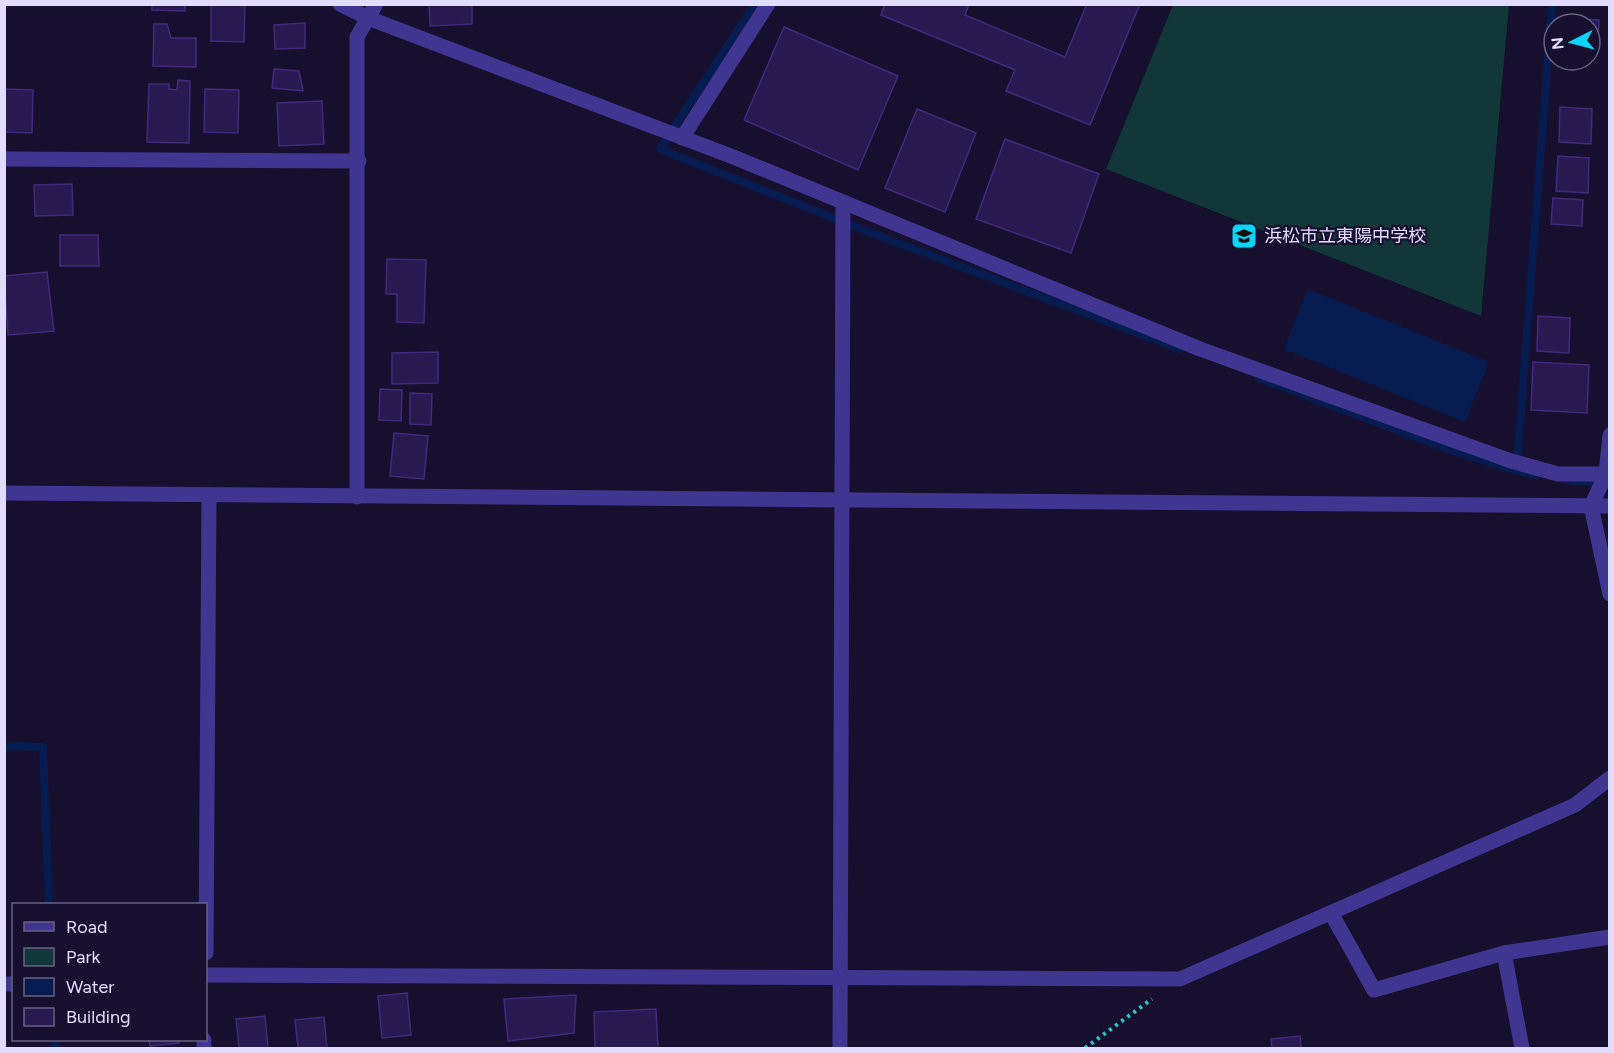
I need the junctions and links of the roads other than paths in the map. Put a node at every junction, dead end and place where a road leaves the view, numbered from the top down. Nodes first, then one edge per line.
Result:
1 (340, 4) edge
2 (768, 4) edge
3 (372, 11) edge
4 (682, 138) junction
5 (4, 159) edge
6 (359, 161) junction
7 (843, 202) junction
8 (1610, 435) edge
9 (1606, 474) junction
10 (4, 492) edge
11 (209, 495) junction
12 (357, 497) junction
13 (842, 499) junction
14 (1591, 506) junction
15 (1610, 507) edge
16 (1610, 594) edge
17 (1610, 778) edge
18 (206, 903) edge
19 (1330, 913) junction
20 (1610, 937) edge
21 (1504, 953) junction
22 (207, 975) edge
23 (842, 978) junction
24 (840, 1048) edge
25 (1522, 1048) edge

1 - 3 street
2 - 4 street
3 - 4 street
3 - 6 street
4 - 7 street
5 - 6 street
6 - 12 street
7 - 9 street
7 - 13 street
8 - 9 street
9 - 14 street
10 - 11 street
11 - 12 street
11 - 18 street
12 - 13 street
13 - 14 street
13 - 23 street
14 - 15 street
14 - 16 street
17 - 19 street
19 - 21 street
19 - 23 street
20 - 21 street
21 - 25 street
22 - 23 street
23 - 24 street

